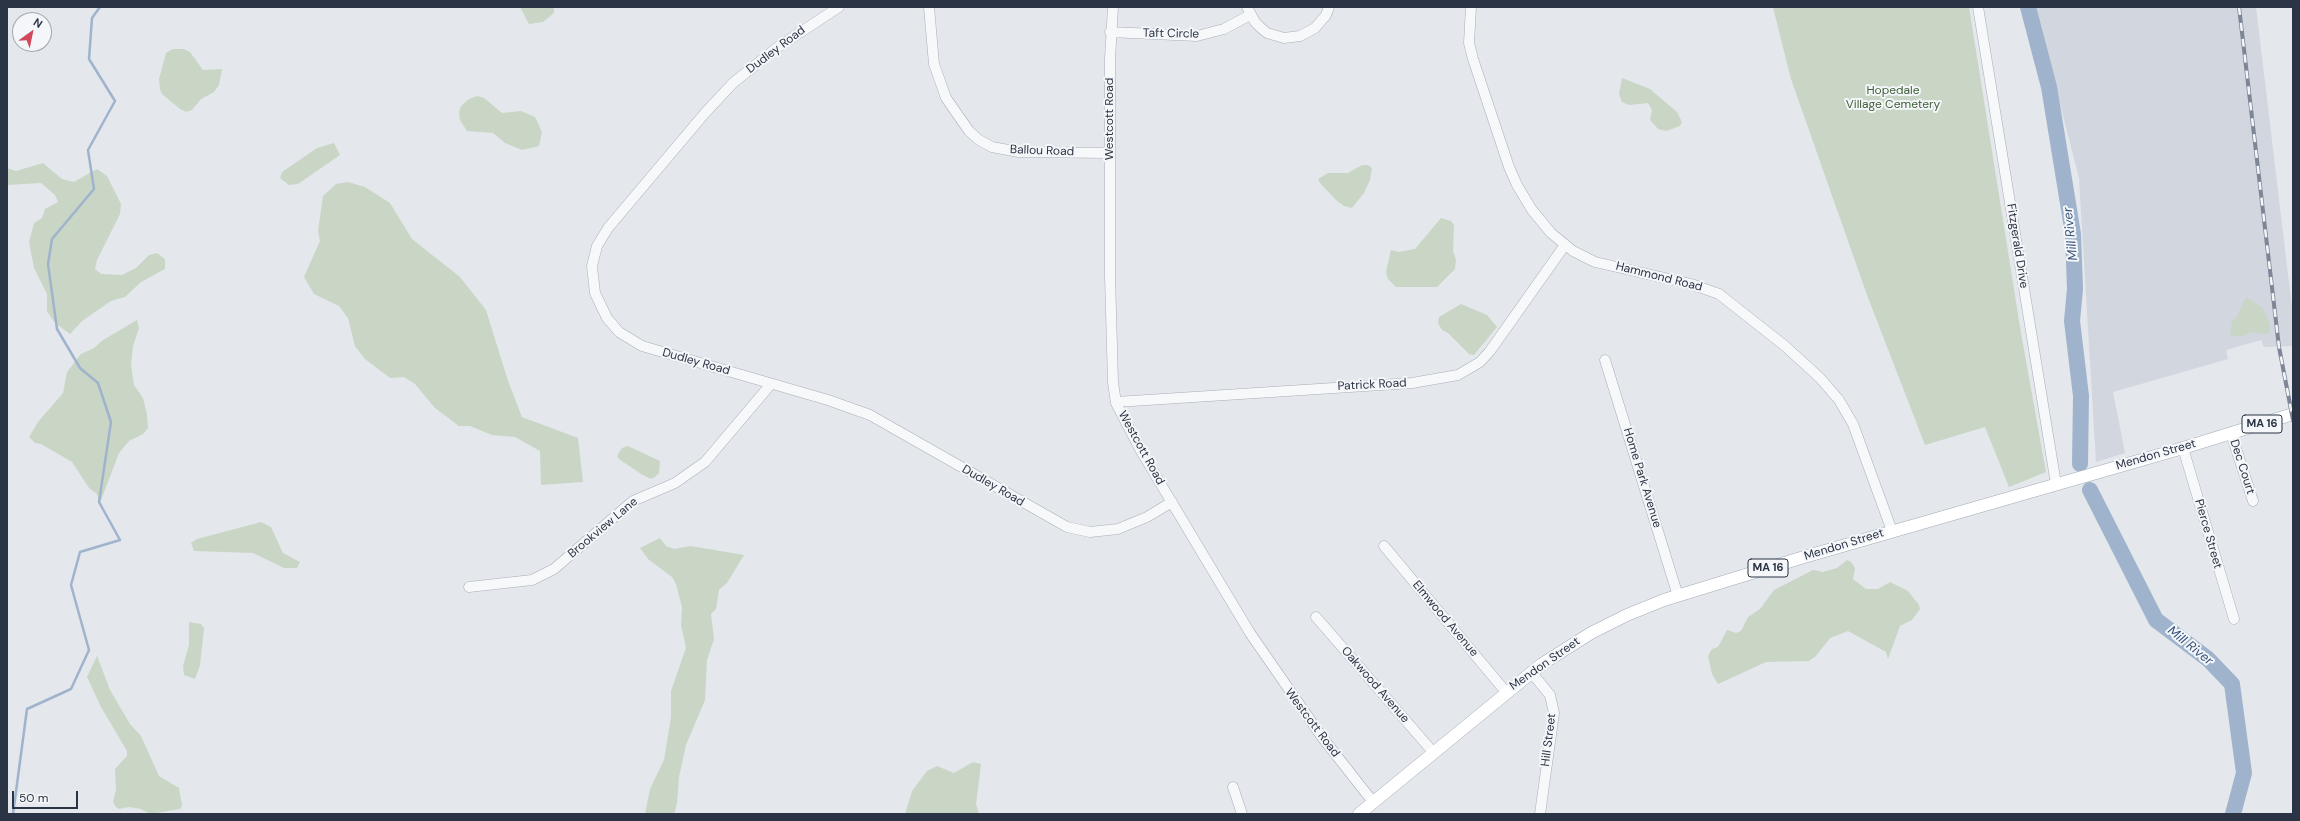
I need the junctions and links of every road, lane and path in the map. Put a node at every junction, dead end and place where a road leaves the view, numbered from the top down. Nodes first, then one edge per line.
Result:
1 (839, 7) edge
2 (929, 7) edge
3 (1112, 7) edge
4 (1329, 7) edge
5 (1471, 7) edge
6 (1978, 7) edge
7 (1249, 11) edge
8 (1110, 32) junction
9 (1110, 153) junction
10 (1565, 245) junction
11 (1605, 360) dead end
12 (771, 384) junction
13 (1116, 402) junction
14 (2293, 414) edge
15 (2231, 433) junction
16 (2183, 448) junction
17 (2056, 484) junction
18 (2253, 501) dead end
19 (1172, 502) junction
20 (1892, 530) junction
21 (1384, 546) dead end
22 (469, 587) dead end
23 (1678, 596) junction
24 (1316, 617) dead end
25 (2234, 619) dead end
26 (1531, 672) junction
27 (1506, 692) junction
28 (1433, 752) junction
29 (1233, 787) dead end
30 (1373, 802) junction
31 (1242, 814) edge
32 (1359, 814) edge
33 (1540, 814) edge

1 - 12 street, Dudley Road
2 - 9 street, Ballou Road
3 - 8 street, Westcott Road
4 - 7 street, Taft Circle
5 - 10 street, Hammond Road
6 - 17 street, Fitzgerald Drive
7 - 8 street, Taft Circle
8 - 9 street, Westcott Road
9 - 13 street, Westcott Road
10 - 13 street, Patrick Road
10 - 20 street, Hammond Road
11 - 23 street, Home Park Avenue
12 - 19 street, Dudley Road
12 - 22 street, Brookview Lane
13 - 19 street, Westcott Road
14 - 15 main road, Mendon Street / MA 16
15 - 16 main road, Mendon Street / MA 16
15 - 18 street, Dec Court
16 - 17 main road, Mendon Street / MA 16
16 - 25 street, Pierce Street
17 - 20 main road, Mendon Street / MA 16
19 - 30 street, Westcott Road
20 - 23 main road, Mendon Street / MA 16
21 - 27 street, Elmwood Avenue
23 - 26 main road, Mendon Street / MA 16
24 - 28 street, Oakwood Avenue
26 - 27 main road, Mendon Street / MA 16
26 - 33 street, Hill Street
27 - 28 main road, Mendon Street / MA 16
28 - 30 main road, Mendon Street / MA 16
29 - 31 street
30 - 32 main road, Mendon Street / MA 16

